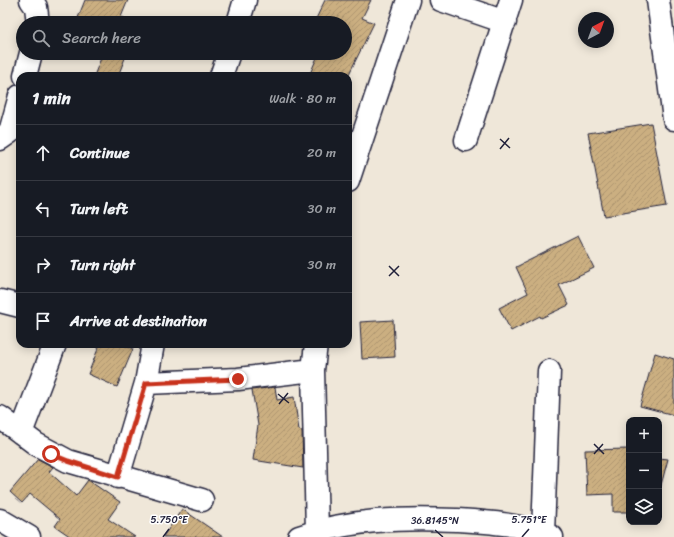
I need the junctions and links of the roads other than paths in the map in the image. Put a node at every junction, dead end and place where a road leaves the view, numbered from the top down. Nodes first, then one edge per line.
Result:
1 (31, 0) edge
2 (245, 0) edge
3 (408, 0) edge
4 (441, 0) edge
5 (511, 0) edge
6 (658, 0) edge
7 (37, 16) edge
8 (240, 16) edge
9 (505, 22) junction
10 (29, 60) edge
11 (227, 60) edge
12 (26, 72) edge
13 (222, 72) edge
14 (16, 110) edge
15 (674, 119) edge
16 (0, 139) edge
17 (466, 140) dead end
18 (352, 169) edge
19 (0, 301) edge
20 (16, 305) edge
21 (54, 348) edge
22 (152, 348) edge
23 (316, 348) edge
24 (313, 370) junction
25 (549, 371) dead end
26 (146, 383) junction
27 (0, 417) edge
28 (22, 433) junction
29 (118, 477) junction
30 (202, 500) dead end
31 (0, 520) edge
32 (308, 534) edge
33 (548, 535) edge
34 (29, 537) edge

1 - 7 street
2 - 8 street
3 - 18 street
4 - 9 street
5 - 9 street
6 - 15 street
9 - 17 street
10 - 12 street
11 - 13 street
14 - 16 street
19 - 20 street
21 - 28 street
22 - 26 street
23 - 24 street
24 - 26 street
24 - 32 street
25 - 33 street
26 - 29 street
27 - 28 street
28 - 29 street
29 - 30 street
31 - 34 street
32 - 33 street

